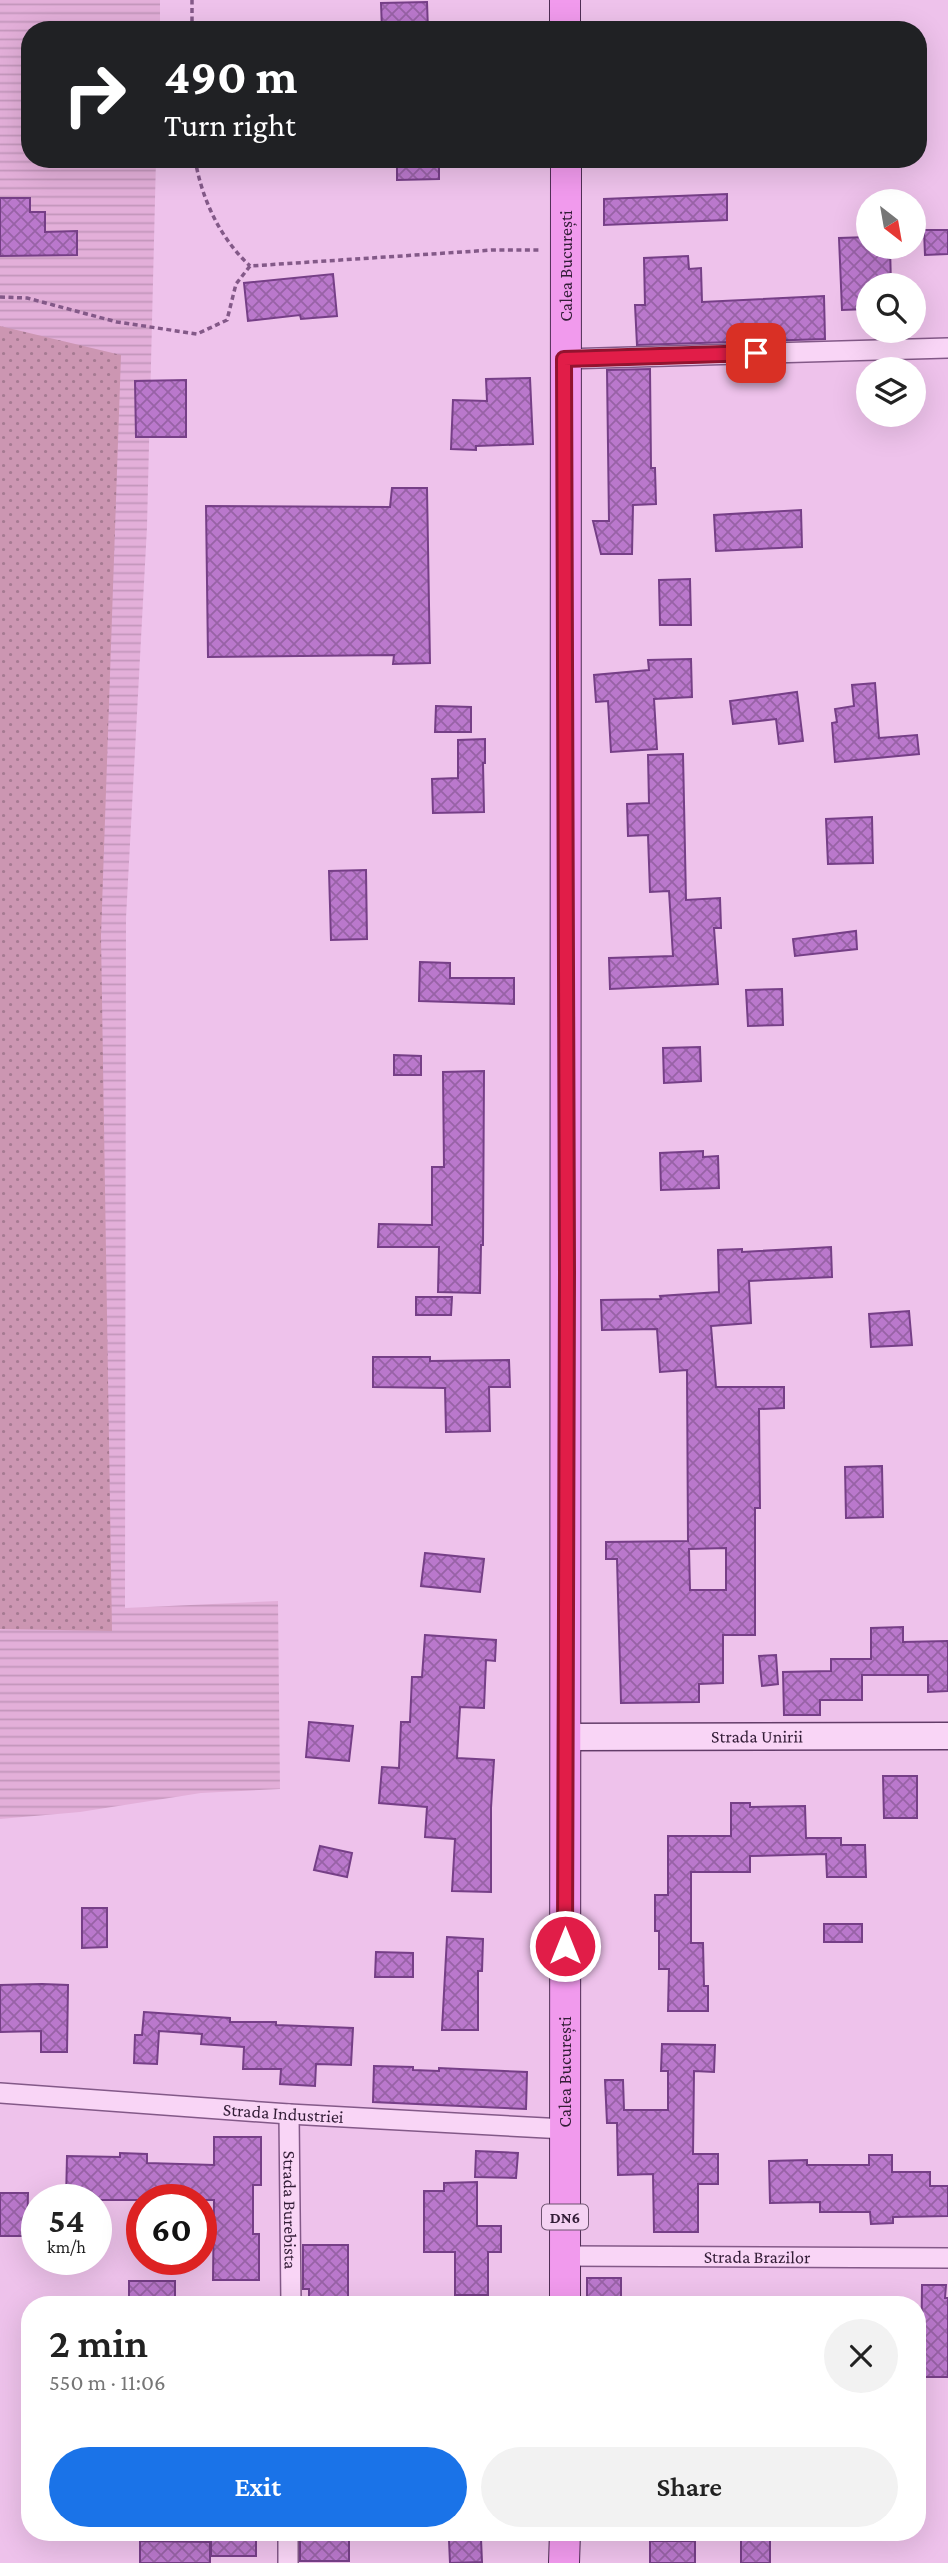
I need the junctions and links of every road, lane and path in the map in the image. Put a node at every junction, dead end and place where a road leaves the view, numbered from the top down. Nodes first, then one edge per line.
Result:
1 (192, 0) edge
2 (565, 0) edge
3 (192, 21) edge
4 (565, 21) edge
5 (198, 168) edge
6 (566, 168) edge
7 (566, 250) junction
8 (250, 266) junction
9 (0, 297) edge
10 (948, 348) edge
11 (564, 359) junction
12 (948, 1736) edge
13 (566, 1737) junction
14 (0, 2093) edge
15 (289, 2114) junction
16 (565, 2129) junction
17 (566, 2256) junction
18 (948, 2258) edge
19 (290, 2296) edge
20 (565, 2296) edge
21 (288, 2541) edge
22 (565, 2541) edge
23 (288, 2563) edge
24 (564, 2563) edge

1 - 3 path
2 - 4 main road
5 - 8 path
6 - 7 main road, Calea București / DN6
7 - 8 path
7 - 11 main road, Calea București / DN6
8 - 9 path
10 - 11 street
11 - 13 main road, Calea București / DN6
12 - 13 main road, Strada Unirii
13 - 16 main road, Calea București / DN6
14 - 15 street, Strada Industriei
15 - 16 street, Strada Industriei
15 - 19 street, Strada Burebista
16 - 17 main road, Calea București / DN6
17 - 18 street, Strada Brazilor
17 - 20 main road, Calea București / DN6
21 - 23 street
22 - 24 main road

